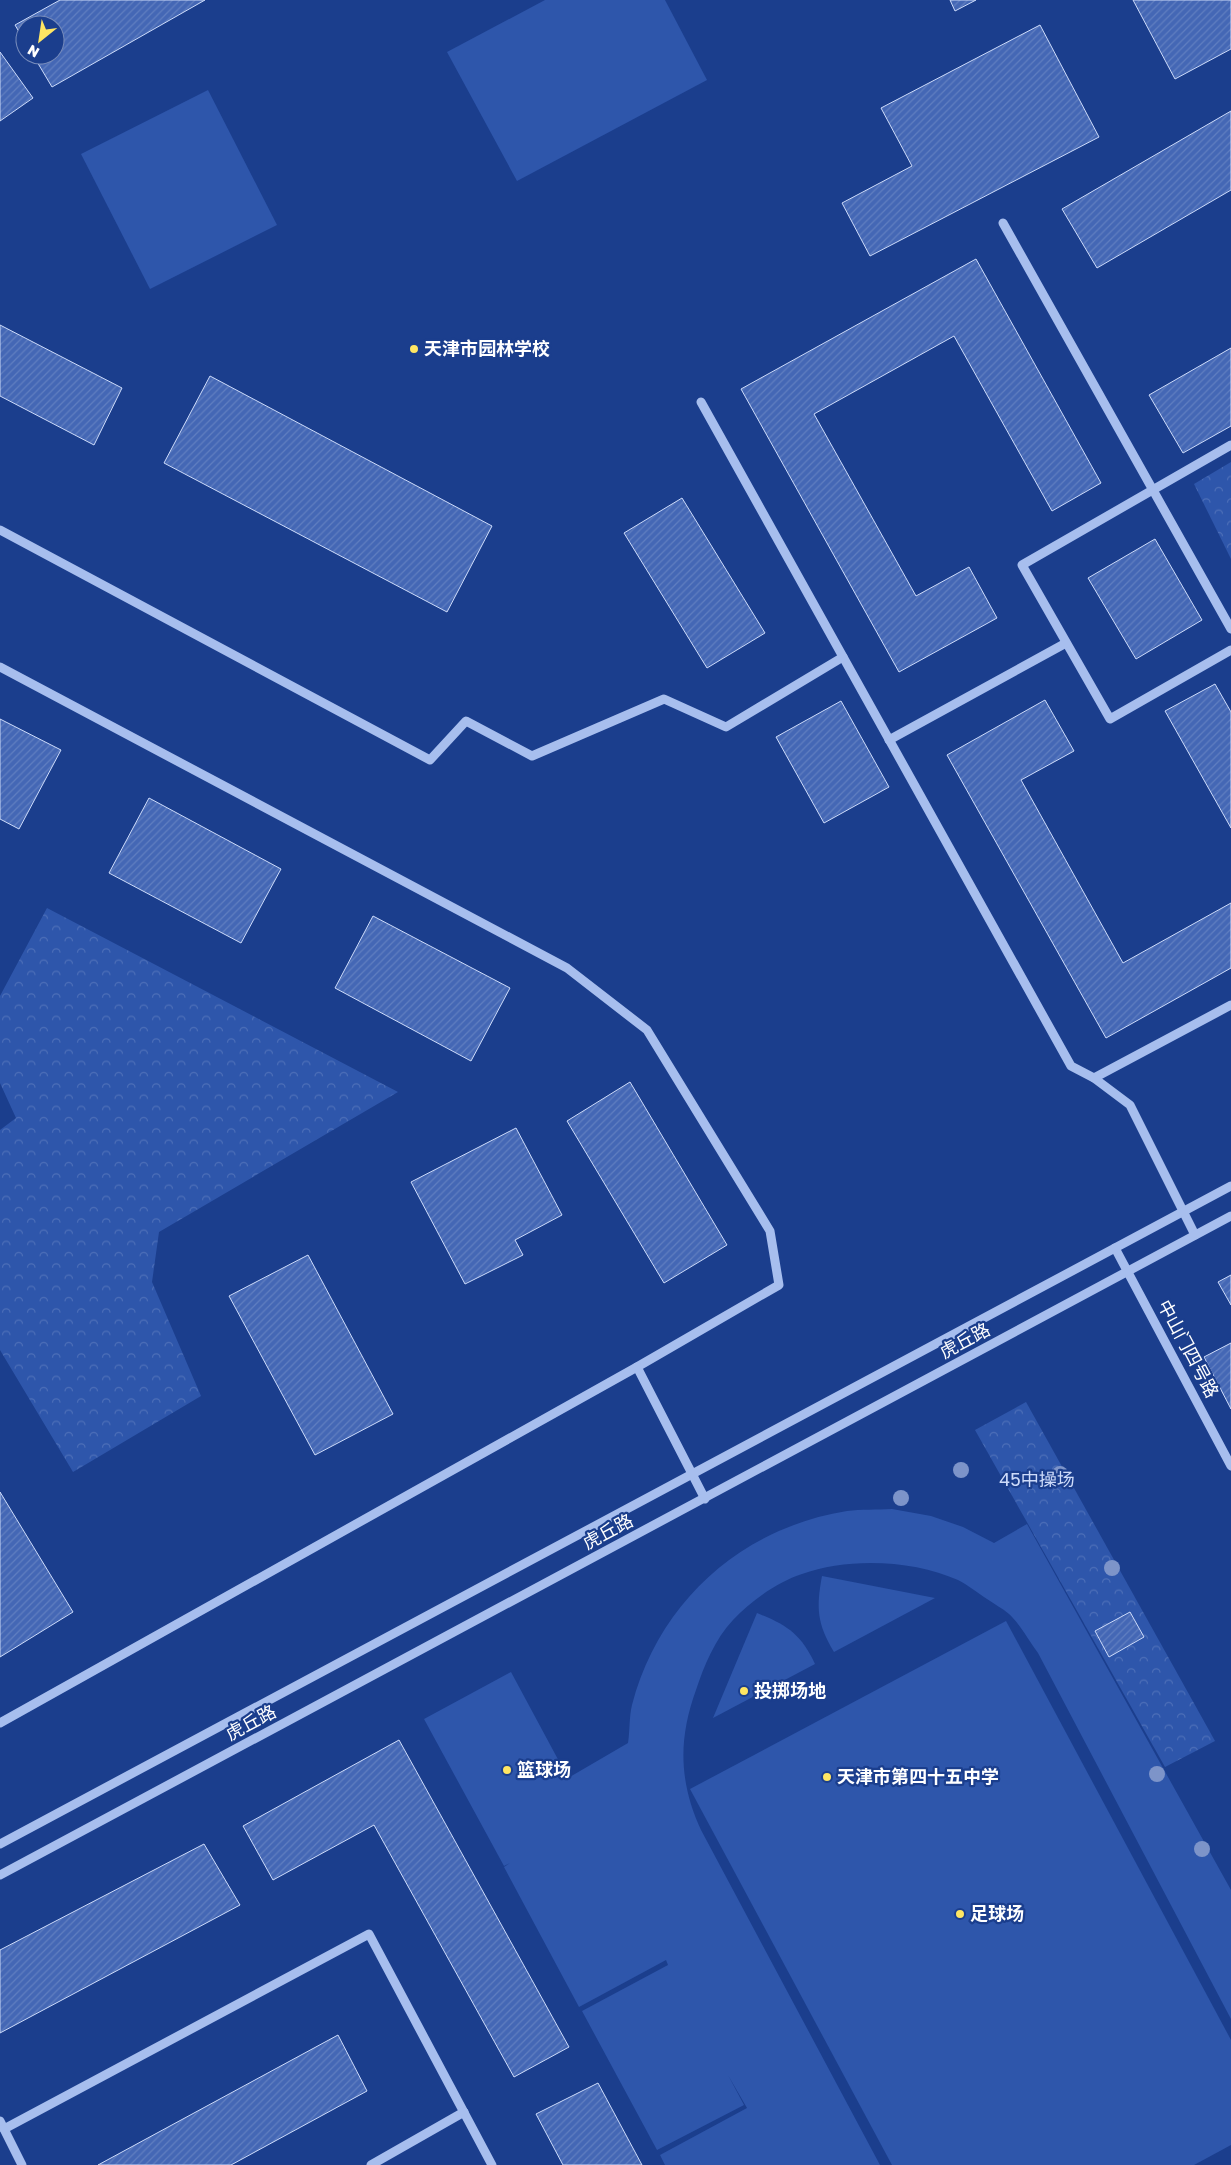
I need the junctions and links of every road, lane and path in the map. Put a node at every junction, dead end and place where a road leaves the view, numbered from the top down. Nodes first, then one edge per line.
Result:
1 (1002, 223) dead end
2 (701, 402) dead end
3 (1231, 445) edge
4 (1152, 490) junction
5 (0, 530) edge
6 (1231, 629) edge
7 (1066, 643) junction
8 (1231, 650) edge
9 (843, 657) junction
10 (0, 667) edge
11 (890, 740) junction
12 (1231, 1005) edge
13 (1094, 1078) junction
14 (1231, 1186) edge
15 (1182, 1211) junction
16 (1231, 1216) edge
17 (1195, 1235) junction
18 (1115, 1248) junction
19 (1128, 1271) junction
20 (637, 1367) junction
21 (1231, 1466) edge
22 (692, 1475) junction
23 (705, 1499) junction
24 (0, 1723) edge
25 (0, 1844) edge
26 (0, 1875) edge
27 (464, 2112) junction
28 (2, 2125) edge
29 (22, 2165) edge
30 (371, 2165) edge
31 (492, 2165) edge

1 - 4 street
2 - 9 street
3 - 4 street
4 - 6 street
4 - 7 street
5 - 9 street
7 - 8 street
7 - 11 street
9 - 11 street
10 - 20 street
11 - 13 street
12 - 13 street
13 - 15 street
14 - 15 street, 虎丘路
15 - 17 street
15 - 18 street, 虎丘路
16 - 17 street, 虎丘路
17 - 19 street, 虎丘路
18 - 19 street, 中山门四号路
18 - 22 street, 虎丘路
19 - 21 street, 中山门四号路
19 - 23 street, 虎丘路
20 - 22 street
20 - 24 street
22 - 23 street
22 - 25 street, 虎丘路
23 - 26 street, 虎丘路
27 - 28 street
27 - 30 street
27 - 31 street
28 - 29 street

